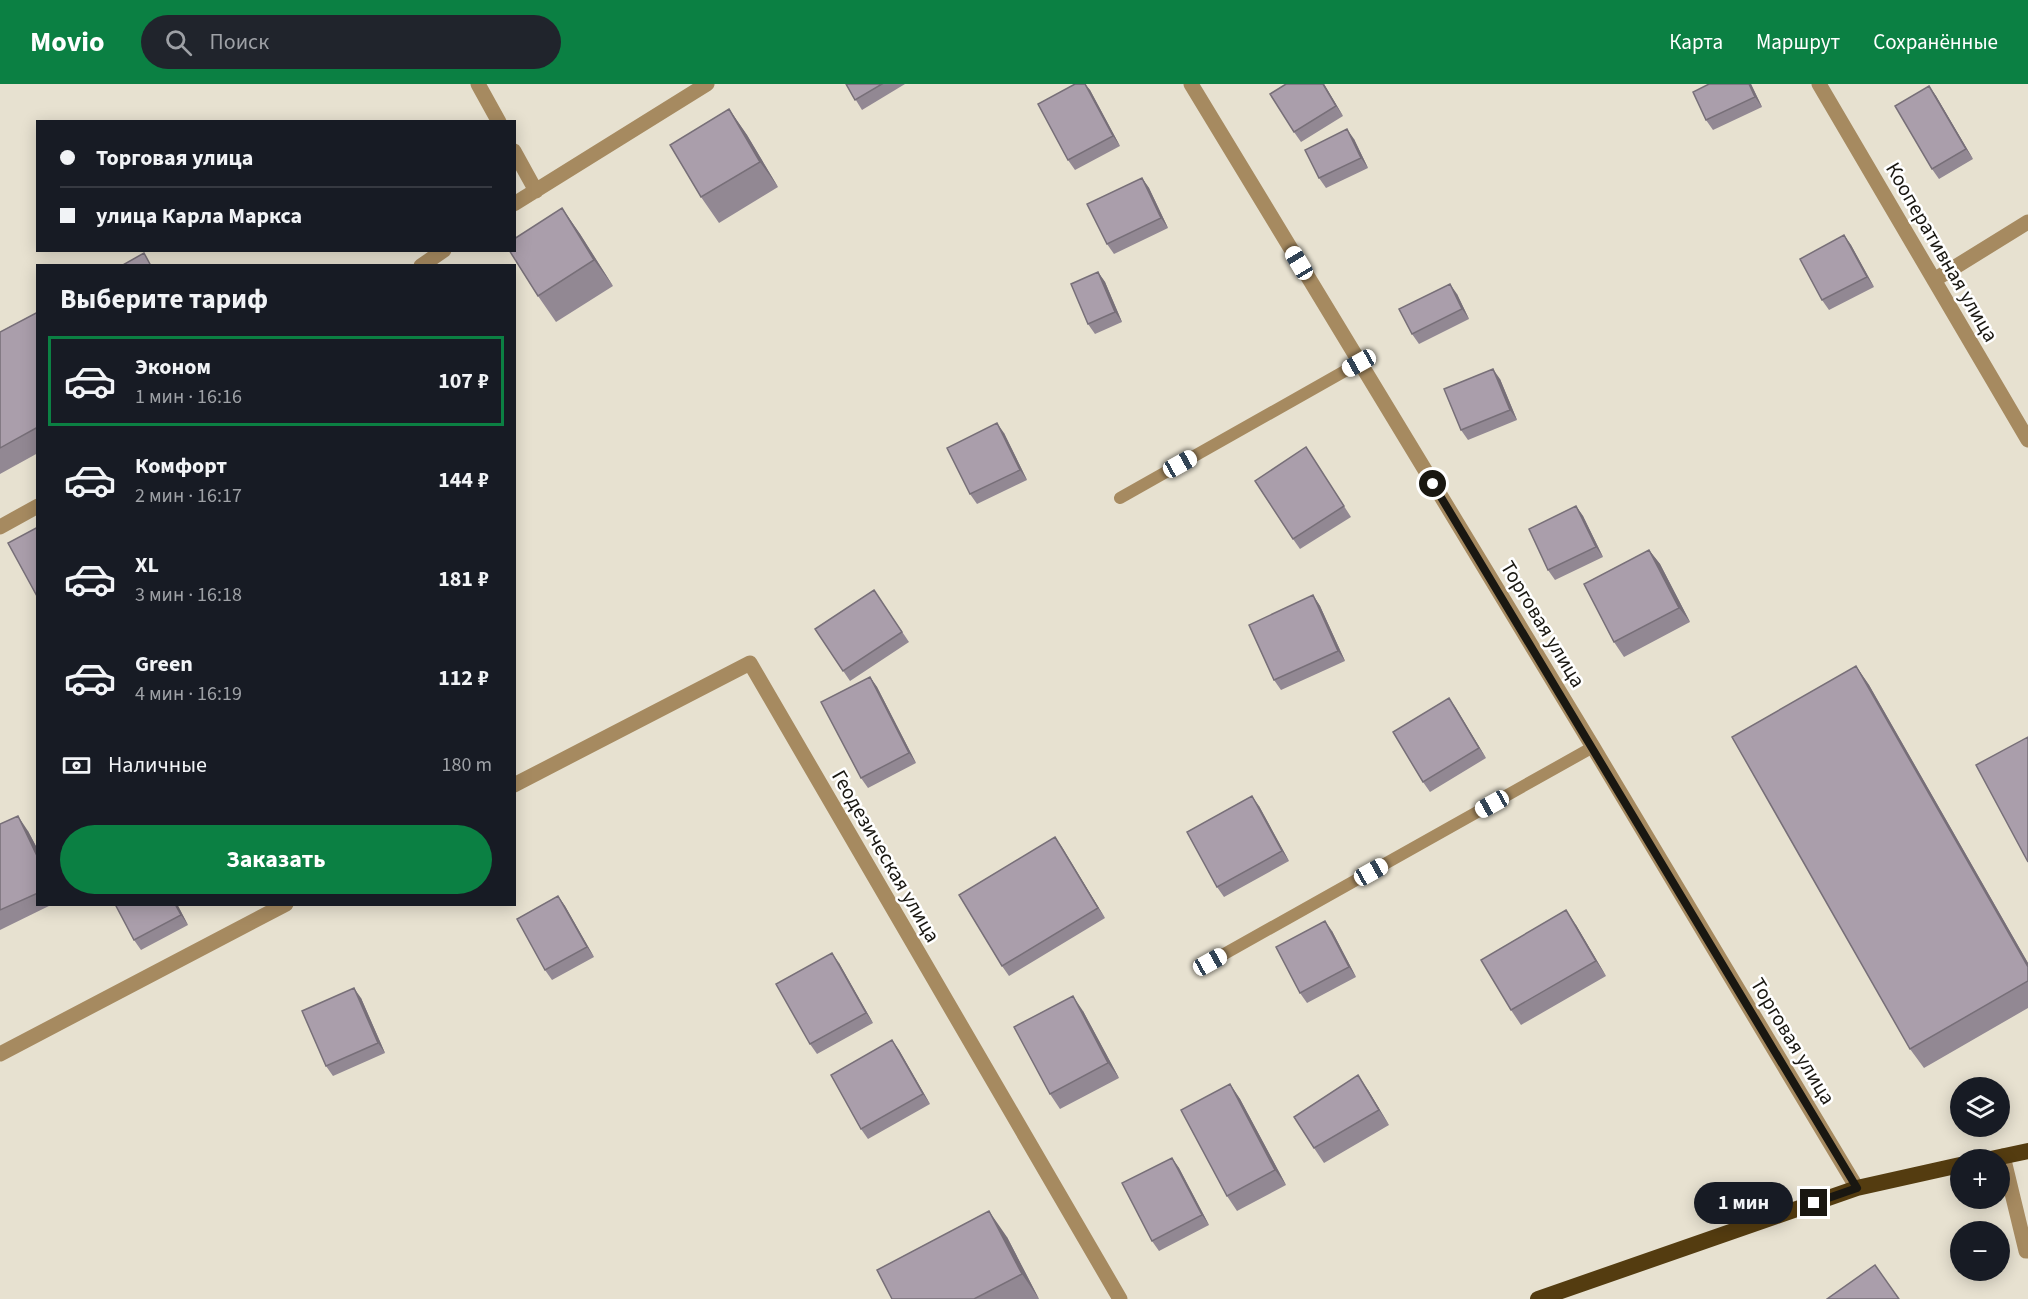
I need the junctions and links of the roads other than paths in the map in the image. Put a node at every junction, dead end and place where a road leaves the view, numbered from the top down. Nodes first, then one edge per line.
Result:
1 (478, 84) edge
2 (707, 84) edge
3 (1191, 84) edge
4 (1819, 84) edge
5 (498, 120) edge
6 (516, 155) edge
7 (536, 191) junction
8 (516, 203) edge
9 (2028, 222) edge
10 (441, 252) edge
11 (424, 264) edge
12 (1934, 280) junction
13 (1359, 363) junction
14 (2028, 440) edge
15 (1120, 498) dead end
16 (36, 507) edge
17 (0, 527) edge
18 (1593, 747) junction
19 (516, 784) edge
20 (282, 906) edge
21 (1210, 962) dead end
22 (0, 1054) edge
23 (2028, 1151) edge
24 (2010, 1155) edge
25 (1950, 1167) edge
26 (2010, 1185) edge
27 (1857, 1188) junction
28 (2028, 1251) edge
29 (1120, 1299) edge
30 (1538, 1299) edge

1 - 5 street
2 - 7 street
3 - 13 street, Торговая улица
4 - 12 street, Кооперативная улица
6 - 7 street
7 - 8 street
9 - 12 street
10 - 11 street
12 - 14 street, Кооперативная улица
13 - 15 lane
13 - 18 street, Торговая улица
16 - 17 street
18 - 21 lane
18 - 27 street, Торговая улица
19 - 29 street, Геодезическая улица
20 - 22 street
23 - 24 highway
25 - 27 highway
26 - 28 street
27 - 30 highway

